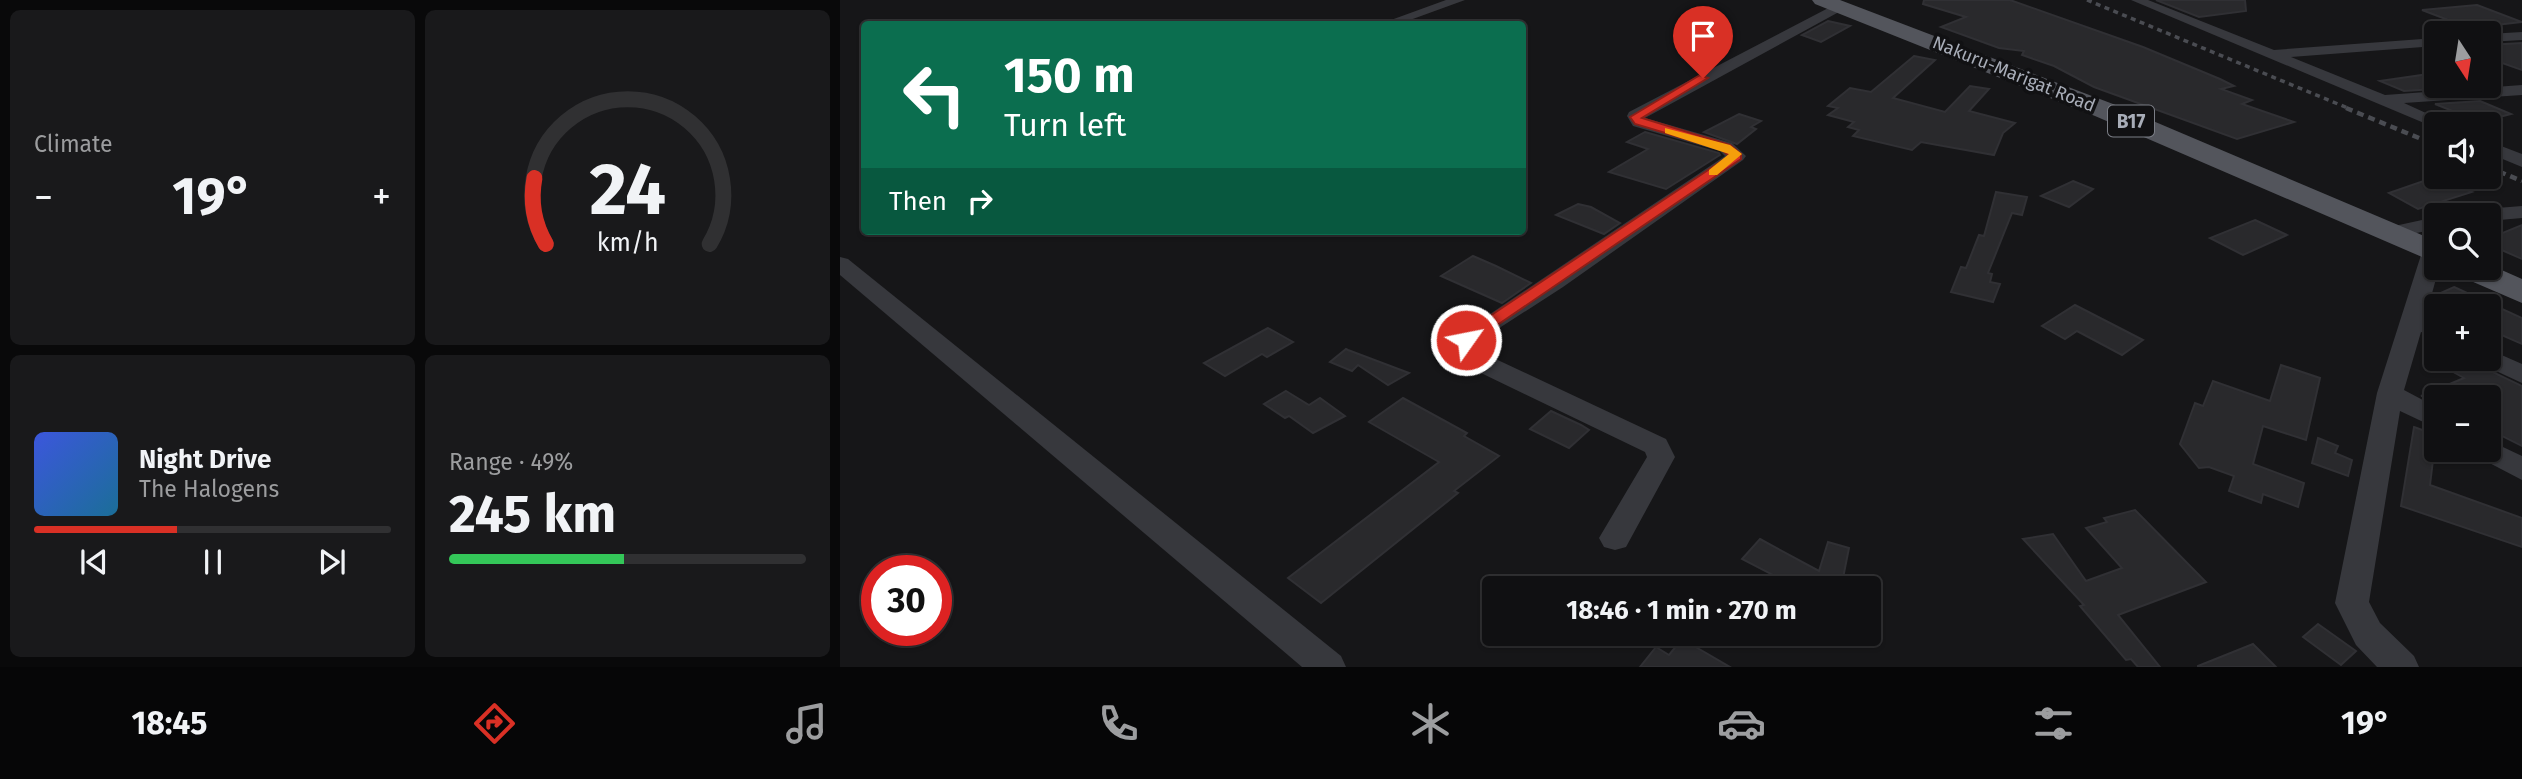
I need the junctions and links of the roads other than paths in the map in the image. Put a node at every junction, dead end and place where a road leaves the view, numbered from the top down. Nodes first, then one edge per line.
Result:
1 (1459, 0) edge
2 (2137, 0) edge
3 (1831, 3) edge
4 (1396, 21) edge
5 (2522, 36) edge
6 (2501, 37) edge
7 (2424, 43) edge
8 (2269, 55) junction
9 (2522, 90) edge
10 (2387, 100) junction
11 (2424, 116) edge
12 (2501, 151) edge
13 (2522, 160) edge
14 (2522, 212) edge
15 (2501, 214) edge
16 (2424, 225) edge
17 (2392, 232) junction
18 (2424, 247) edge
19 (840, 264) edge
20 (2425, 280) edge
21 (2496, 280) edge
22 (2522, 292) edge
23 (2412, 317) junction
24 (2424, 324) edge
25 (2501, 364) edge
26 (2522, 375) edge
27 (2390, 393) junction
28 (2424, 412) edge
29 (2501, 457) edge
30 (2522, 469) edge
31 (1615, 538) dead end
32 (1328, 667) edge
33 (2401, 667) edge

1 - 4 street
2 - 8 street
3 - 17 main road, Nakuru-Marigat Road / B17
3 - 31 street
5 - 6 street
7 - 8 street
8 - 10 street
9 - 10 street
10 - 11 street
12 - 13 street
14 - 15 street
16 - 17 street
17 - 18 main road, Nakuru-Marigat Road / B17
19 - 32 street
20 - 23 street
21 - 22 main road
23 - 24 street
23 - 27 street
25 - 26 street
27 - 28 street
27 - 33 street
29 - 30 street

